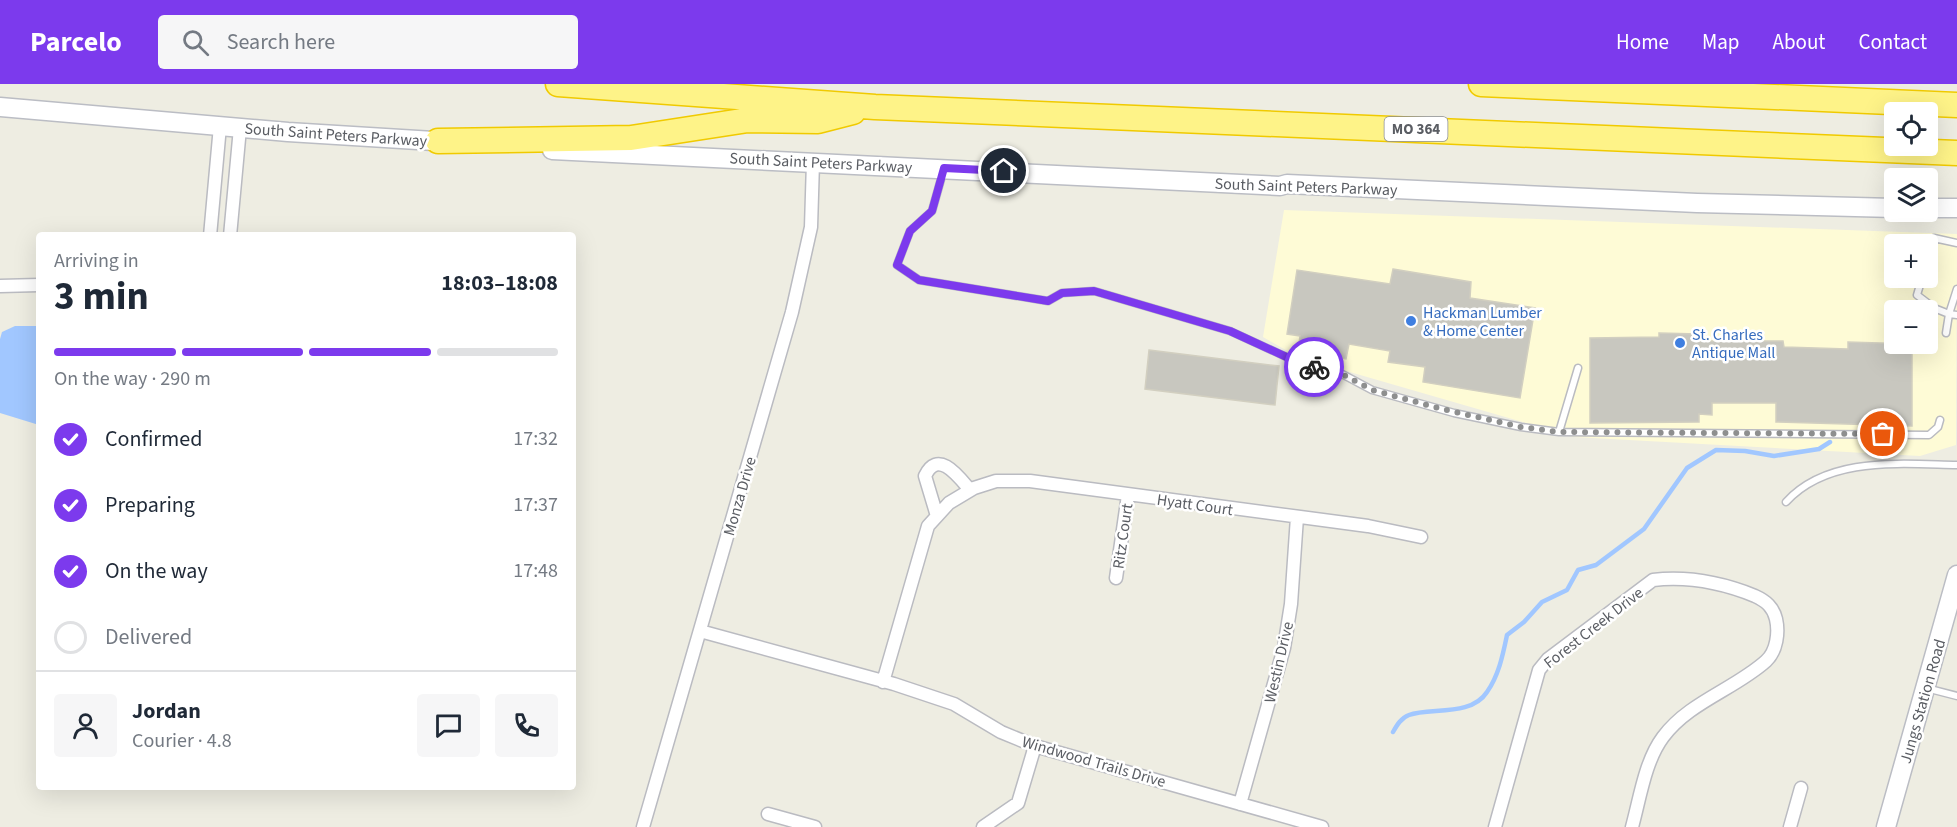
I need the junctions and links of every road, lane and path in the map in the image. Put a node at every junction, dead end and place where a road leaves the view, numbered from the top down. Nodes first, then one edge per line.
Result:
1 (558, 84) edge
2 (1481, 84) edge
3 (1957, 105) edge
4 (0, 107) edge
5 (875, 107) junction
6 (220, 126) junction
7 (240, 128) junction
8 (438, 141) junction
9 (1957, 153) edge
10 (813, 162) junction
11 (944, 168) junction
12 (1884, 208) edge
13 (1938, 208) edge
14 (1957, 208) edge
15 (210, 232) edge
16 (230, 232) edge
17 (1938, 239) edge
18 (1957, 243) edge
19 (36, 285) edge
20 (0, 286) edge
21 (1919, 288) edge
22 (1957, 289) edge
23 (1949, 314) junction
24 (1957, 315) edge
25 (1946, 333) dead end
26 (1578, 368) dead end
27 (1940, 420) dead end
28 (1559, 432) junction
29 (1957, 465) edge
30 (970, 490) junction
31 (1128, 495) junction
32 (1786, 502) dead end
33 (937, 516) junction
34 (1297, 517) junction
35 (1420, 537) dead end
36 (1957, 575) edge
37 (1116, 578) dead end
38 (700, 631) junction
39 (883, 682) junction
40 (1925, 688) junction
41 (1957, 696) edge
42 (1035, 746) junction
43 (1801, 788) dead end
44 (1240, 804) junction
45 (768, 814) dead end
46 (1288, 822) edge
47 (643, 827) edge
48 (815, 827) edge
49 (982, 827) edge
50 (1322, 827) edge
51 (1495, 827) edge
52 (1632, 827) edge
53 (1790, 827) edge
54 (1886, 827) edge

1 - 5 highway, MO 364
2 - 3 highway
4 - 6 main road, South Saint Peters Parkway
5 - 8 highway
5 - 9 highway, MO 364
6 - 7 main road, South Saint Peters Parkway
6 - 15 street
7 - 8 main road, South Saint Peters Parkway
7 - 16 street
8 - 10 main road, South Saint Peters Parkway
10 - 11 main road, South Saint Peters Parkway
10 - 38 street, Monza Drive
11 - 12 main road, South Saint Peters Parkway
11 - 28 lane
13 - 14 main road
17 - 18 lane
19 - 20 street
21 - 23 lane
22 - 23 lane
23 - 24 lane
23 - 25 lane
26 - 28 lane
27 - 28 lane
29 - 32 lane
30 - 31 street, Hyatt Court
30 - 33 street, Hyatt Court
30 - 33 street
31 - 34 street, Hyatt Court
31 - 37 street, Ritz Court
33 - 39 street, Hyatt Court
34 - 35 street, Hyatt Court
34 - 44 street, Westin Drive
36 - 40 main road, Jungs Station Road
38 - 39 street, Windwood Trails Drive
38 - 47 street, Monza Drive
39 - 42 street, Windwood Trails Drive
40 - 41 lane
40 - 54 main road, Jungs Station Road
42 - 44 street, Windwood Trails Drive
42 - 49 street
43 - 53 street
44 - 46 street, Windwood Trails Drive
45 - 48 street
46 - 50 street, Windwood Trails Drive
51 - 52 street, Forest Creek Drive

